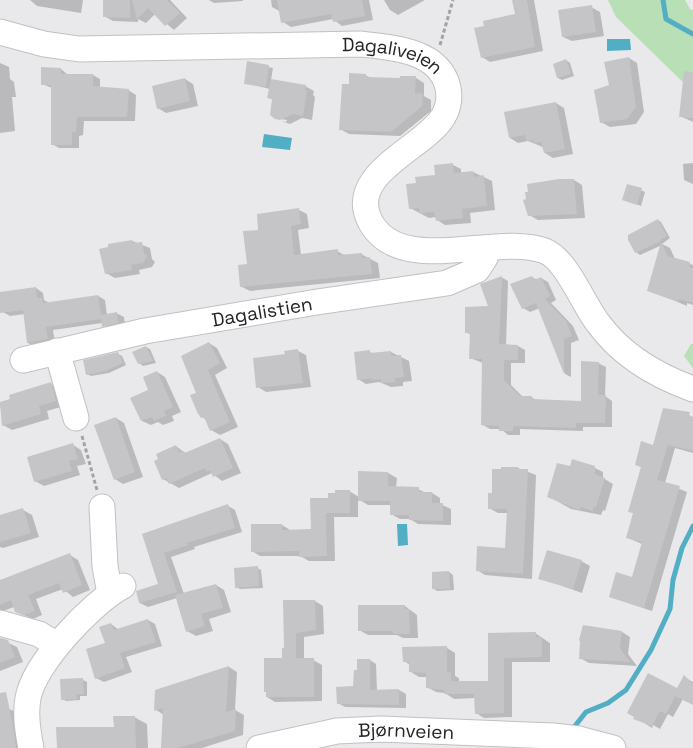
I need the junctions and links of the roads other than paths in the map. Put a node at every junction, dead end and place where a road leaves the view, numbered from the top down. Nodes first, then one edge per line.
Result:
1 (0, 17) edge
2 (9, 35) edge
3 (486, 249) junction
4 (56, 352) junction
5 (23, 360) dead end
6 (693, 389) edge
7 (76, 418) road end
8 (102, 507) road end
9 (0, 623) edge
10 (57, 645) junction
11 (31, 748) edge
12 (259, 748) edge
13 (613, 748) edge

1 - 2 street
2 - 3 street, Dagaliveien
3 - 4 street, Dagalistien
3 - 6 street, Dagaliveien
4 - 5 street, Dagalistien
4 - 7 street
8 - 10 street
9 - 10 street
10 - 11 street
12 - 13 street, Bjørnveien

